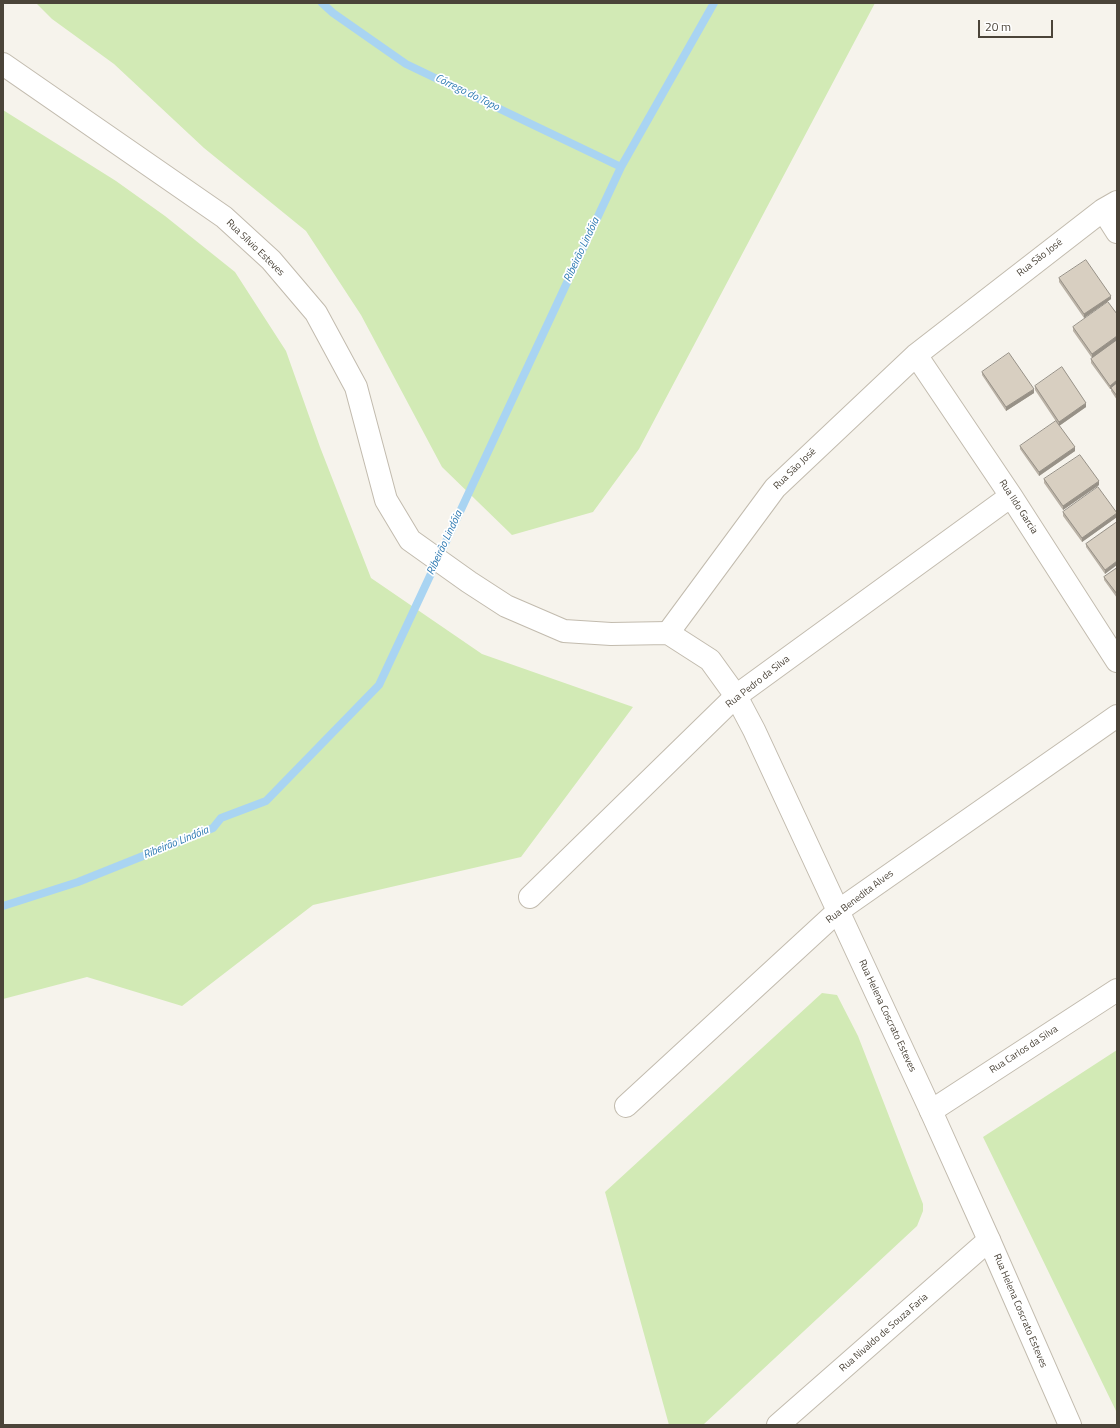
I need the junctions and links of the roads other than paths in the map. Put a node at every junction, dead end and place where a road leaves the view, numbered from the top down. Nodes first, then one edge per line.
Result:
1 (3, 64) edge
2 (1110, 206) edge
3 (1117, 232) edge
4 (916, 355) junction
5 (1011, 496) junction
6 (668, 633) junction
7 (1117, 661) edge
8 (736, 696) junction
9 (1117, 716) edge
10 (530, 898) dead end
11 (838, 911) junction
12 (1117, 990) edge
13 (626, 1106) dead end
14 (931, 1111) junction
15 (990, 1240) junction
16 (778, 1425) edge
17 (1070, 1425) edge

1 - 6 street, Rua Sílvio Esteves
2 - 3 street
2 - 4 street, Rua São José
4 - 5 street, Rua Ildo Garcia
4 - 6 street, Rua São José
5 - 7 street, Rua Ildo Garcia
5 - 8 street, Rua Pedro da Silva
6 - 8 street, Rua Helena Coscrato Esteves
8 - 10 street, Rua Pedro da Silva
8 - 11 street, Rua Helena Coscrato Esteves
9 - 11 street, Rua Benedita Alves
11 - 13 street, Rua Benedita Alves
11 - 14 street, Rua Helena Coscrato Esteves
12 - 14 street, Rua Carlos da Silva
14 - 15 street, Rua Helena Coscrato Esteves
15 - 16 street, Rua Nivaldo de Souza Faria
15 - 17 street, Rua Helena Coscrato Esteves

